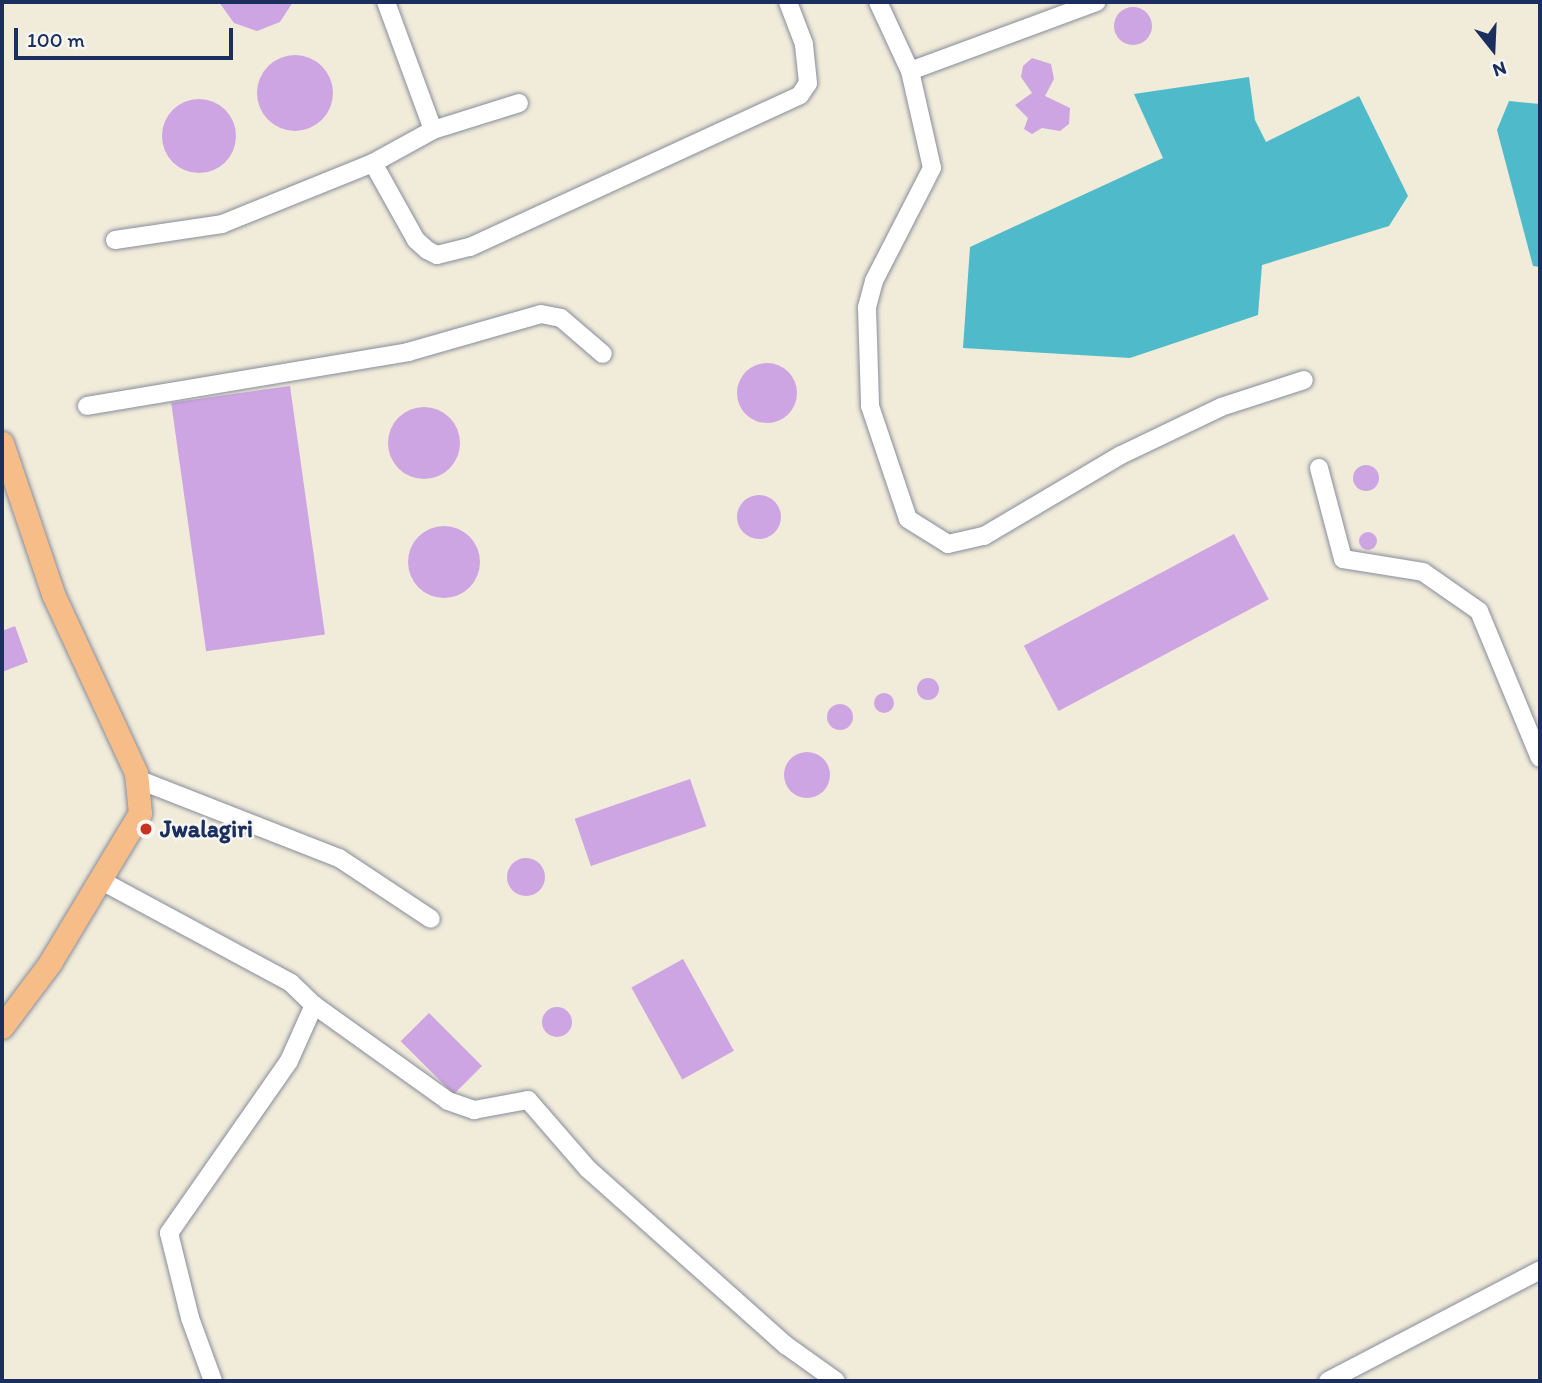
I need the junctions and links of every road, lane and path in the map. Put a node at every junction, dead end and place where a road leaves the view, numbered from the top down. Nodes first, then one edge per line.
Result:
1 (386, 2) edge
2 (788, 2) edge
3 (878, 2) edge
4 (1097, 2) edge
5 (910, 71) junction
6 (519, 103) dead end
7 (433, 130) junction
8 (373, 163) junction
9 (115, 240) dead end
10 (603, 354) dead end
11 (1304, 380) dead end
12 (87, 406) dead end
13 (2, 443) edge
14 (1319, 468) dead end
15 (1540, 758) edge
16 (137, 779) junction
17 (100, 880) junction
18 (431, 919) dead end
19 (314, 1005) junction
20 (2, 1027) edge
21 (1540, 1270) edge
22 (213, 1381) edge
23 (836, 1381) edge
24 (1328, 1381) edge

1 - 7 street
2 - 8 street
3 - 5 street
4 - 5 street
5 - 11 street
6 - 7 street
7 - 8 street
8 - 9 street
10 - 12 street
13 - 16 main road
14 - 15 street
16 - 17 main road
16 - 18 street
17 - 19 street
17 - 20 main road
19 - 22 street
19 - 23 street
21 - 24 street

